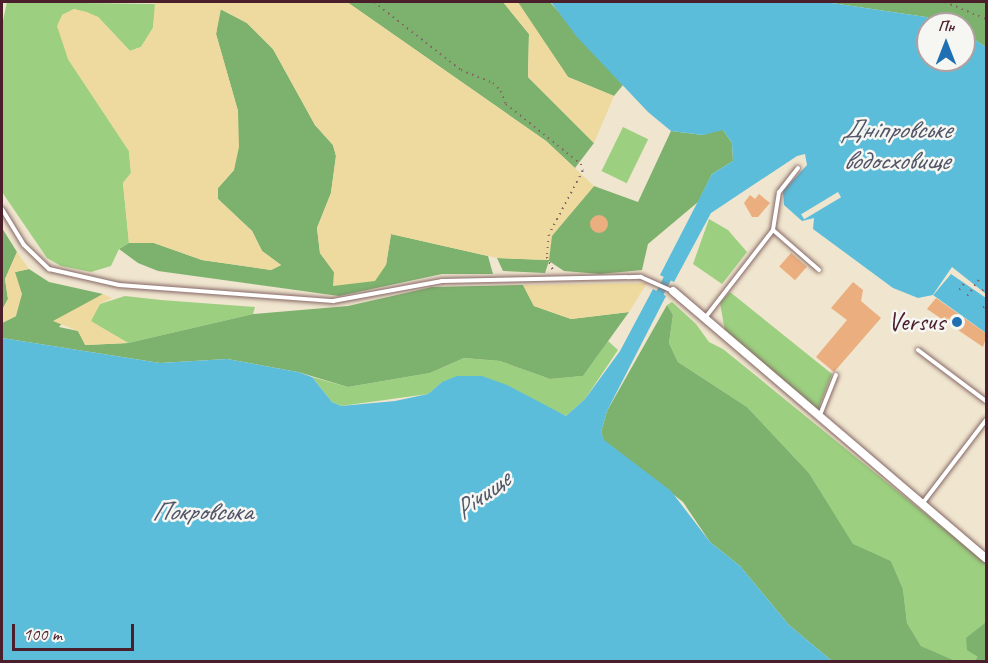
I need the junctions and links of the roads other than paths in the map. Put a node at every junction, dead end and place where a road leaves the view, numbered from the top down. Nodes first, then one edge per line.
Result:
1 (798, 168) dead end
2 (2, 209) edge
3 (773, 230) junction
4 (819, 270) dead end
5 (673, 291) joint
6 (705, 318) junction
7 (918, 350) dead end
8 (836, 375) dead end
9 (987, 401) edge
10 (819, 418) junction
11 (987, 420) edge
12 (922, 505) junction
13 (987, 558) edge

1 - 3 lane
2 - 5 lane
3 - 4 lane
3 - 6 lane
5 - 6 street
6 - 10 street
7 - 9 lane
8 - 10 lane
10 - 12 street
11 - 12 lane
12 - 13 street

